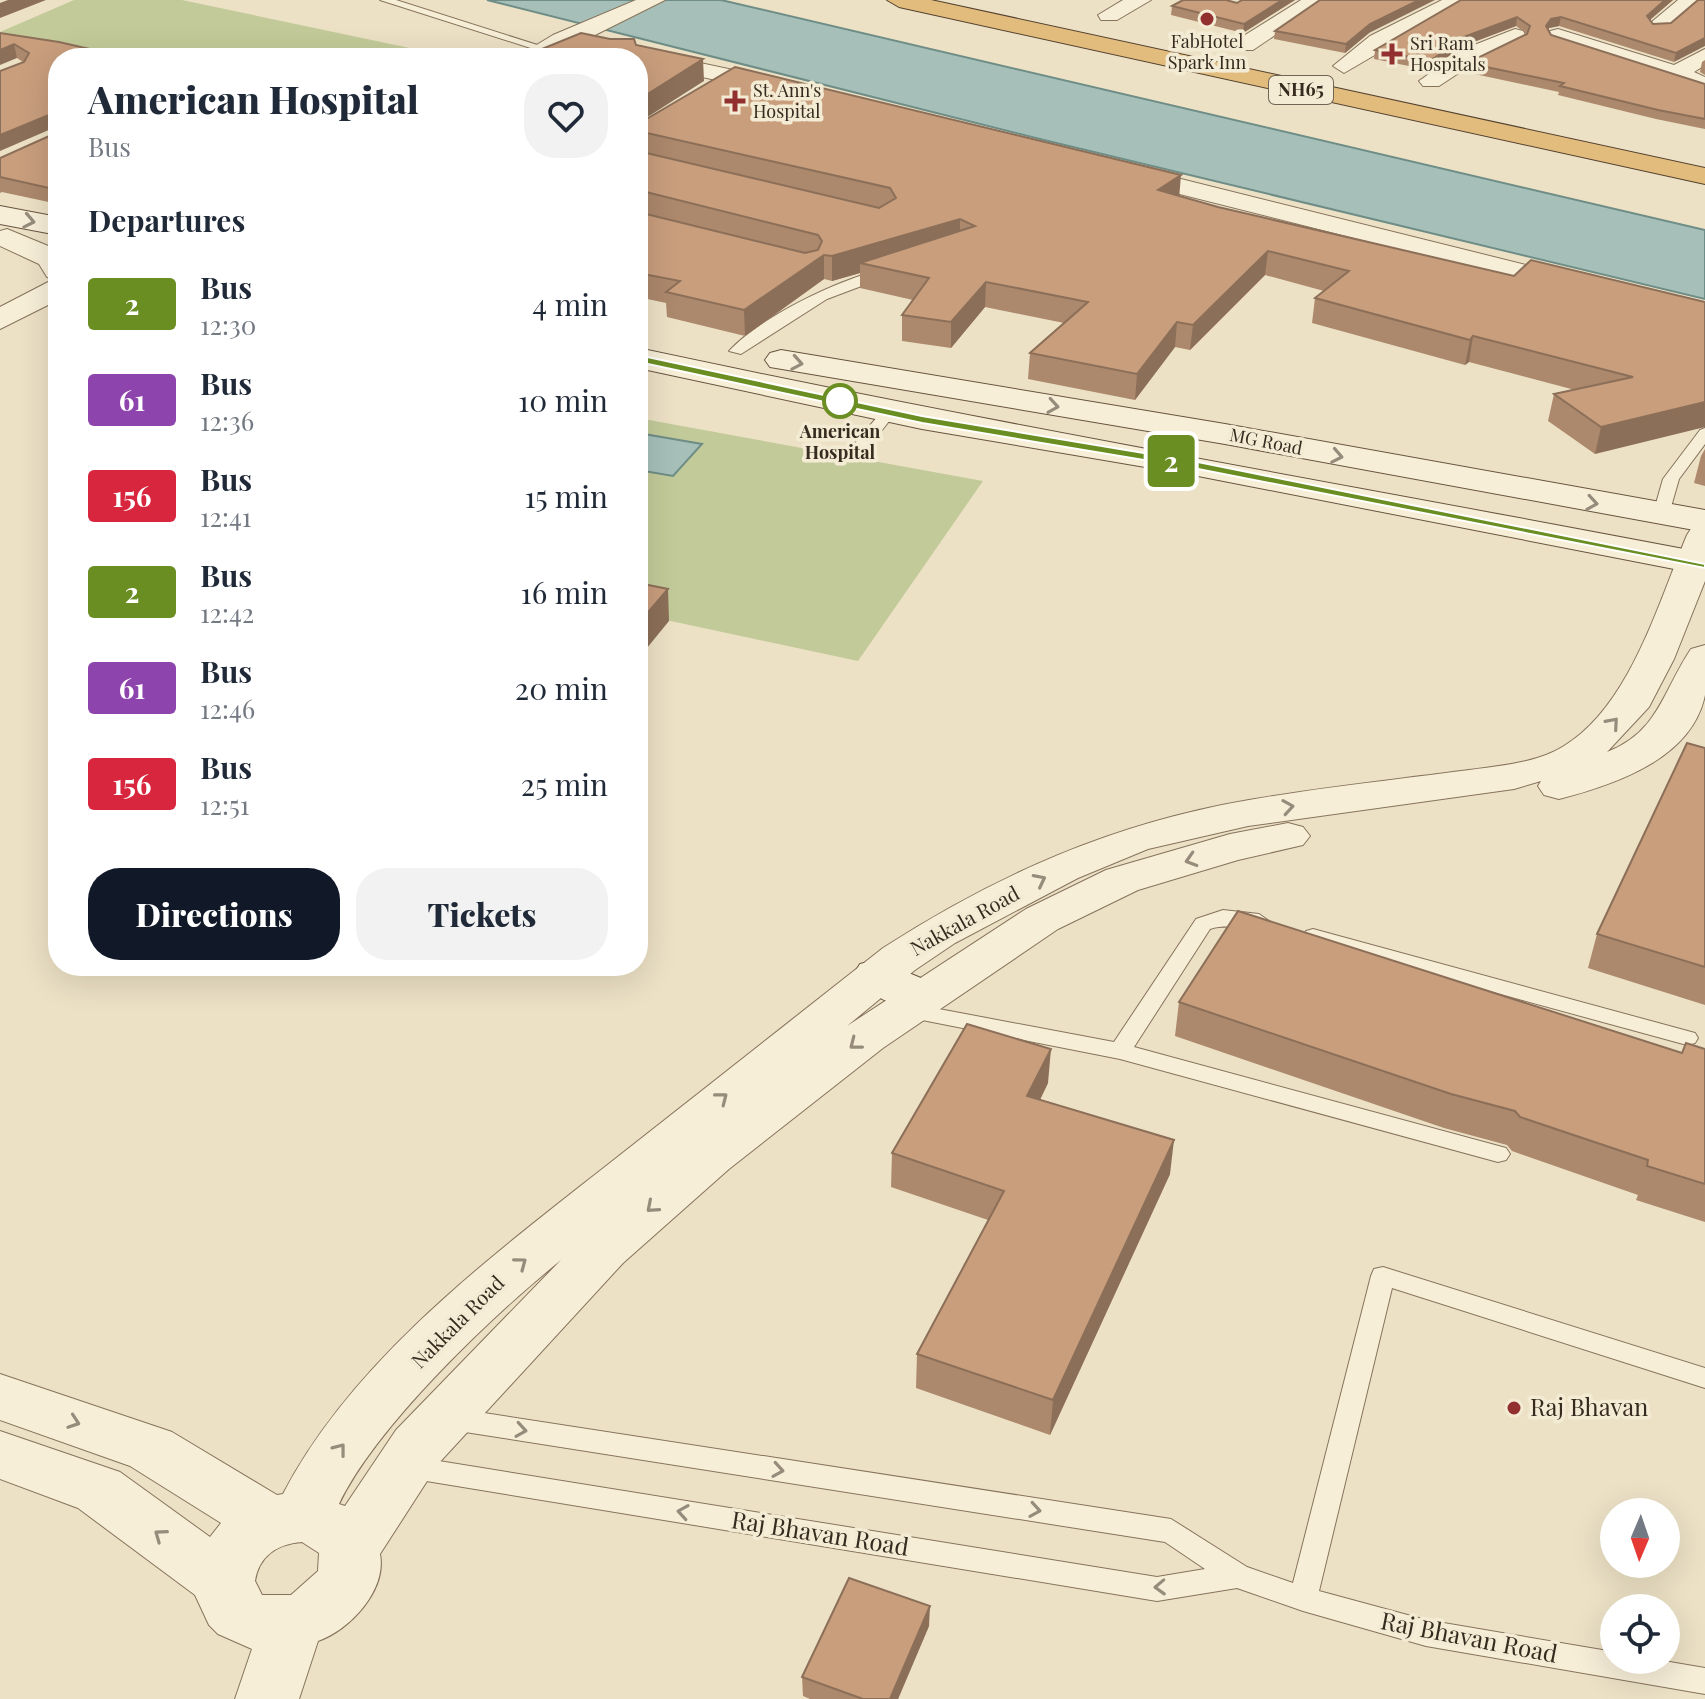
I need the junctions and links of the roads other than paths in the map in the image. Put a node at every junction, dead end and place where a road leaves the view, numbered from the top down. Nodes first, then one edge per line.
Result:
1 (385, 0) edge
2 (654, 0) edge
3 (899, 0) edge
4 (950, 0) edge
5 (1140, 0) edge
6 (1316, 0) edge
7 (1458, 0) edge
8 (1691, 0) edge
9 (1109, 15) dead end
10 (1659, 25) edge
11 (1515, 36) edge
12 (1558, 36) edge
13 (550, 45) edge
14 (1245, 45) dead end
15 (1705, 56) edge
16 (648, 62) edge
17 (1344, 66) dead end
18 (1677, 72) junction
19 (733, 77) junction
20 (1431, 81) dead end
21 (1705, 86) edge
22 (796, 90) edge
23 (709, 92) edge
24 (1705, 161) edge
25 (1107, 169) edge
26 (1705, 176) edge
27 (48, 227) edge
28 (2, 230) edge
29 (48, 244) edge
30 (48, 256) edge
31 (892, 270) edge
32 (48, 288) edge
33 (1598, 291) edge
34 (24, 313) edge
35 (48, 318) edge
36 (648, 332) edge
37 (736, 351) junction
38 (648, 360) edge
39 (889, 412) junction
40 (1705, 433) edge
41 (861, 446) dead end
42 (1661, 514) junction
43 (1705, 521) edge
44 (1702, 554) edge
45 (1705, 657) edge
46 (901, 993) junction
47 (1687, 1038) dead end
48 (1120, 1051) junction
49 (1498, 1154) dead end
50 (1705, 1378) edge
51 (0, 1397) edge
52 (444, 1418) junction
53 (0, 1455) edge
54 (402, 1466) junction
55 (307, 1529) junction
56 (1237, 1576) junction
57 (223, 1581) junction
58 (1303, 1599) junction
59 (293, 1623) junction
60 (1705, 1681) edge
61 (267, 1699) edge

1 - 13 lane
2 - 13 street
3 - 26 highway, NH65
4 - 24 highway, NH65
5 - 9 street
6 - 14 street
7 - 17 street
8 - 10 street
11 - 20 street
12 - 18 street
15 - 18 street
16 - 19 street
18 - 21 street
19 - 22 street
19 - 23 street
25 - 33 street
28 -> 27 street
28 - 29 street
28 - 30 street
31 - 37 lane
32 - 34 street
34 - 35 street
36 - 37 street, MG Road
37 -> 42 street, MG Road
38 - 39 street, MG Road
39 - 41 lane
39 - 44 street, MG Road
40 - 42 lane
42 - 43 street, MG Road
46 -> 44 street, Nakkala Road
45 -> 46 street, Nakkala Road
46 - 48 lane
46 -> 52 street, Nakkala Road
55 -> 46 street, Nakkala Road
47 - 48 lane
48 - 49 lane
50 - 58 lane
51 -> 55 street
52 - 54 street, Nakkala Road
52 -> 56 lane, Raj Bhavan Road
57 -> 53 street
54 - 55 street, Nakkala Road
56 -> 54 lane, Raj Bhavan Road
55 - 57 street
55 - 59 street
56 - 58 lane, Raj Bhavan Road
57 - 59 street
58 - 60 lane, Raj Bhavan Road
59 - 61 street

